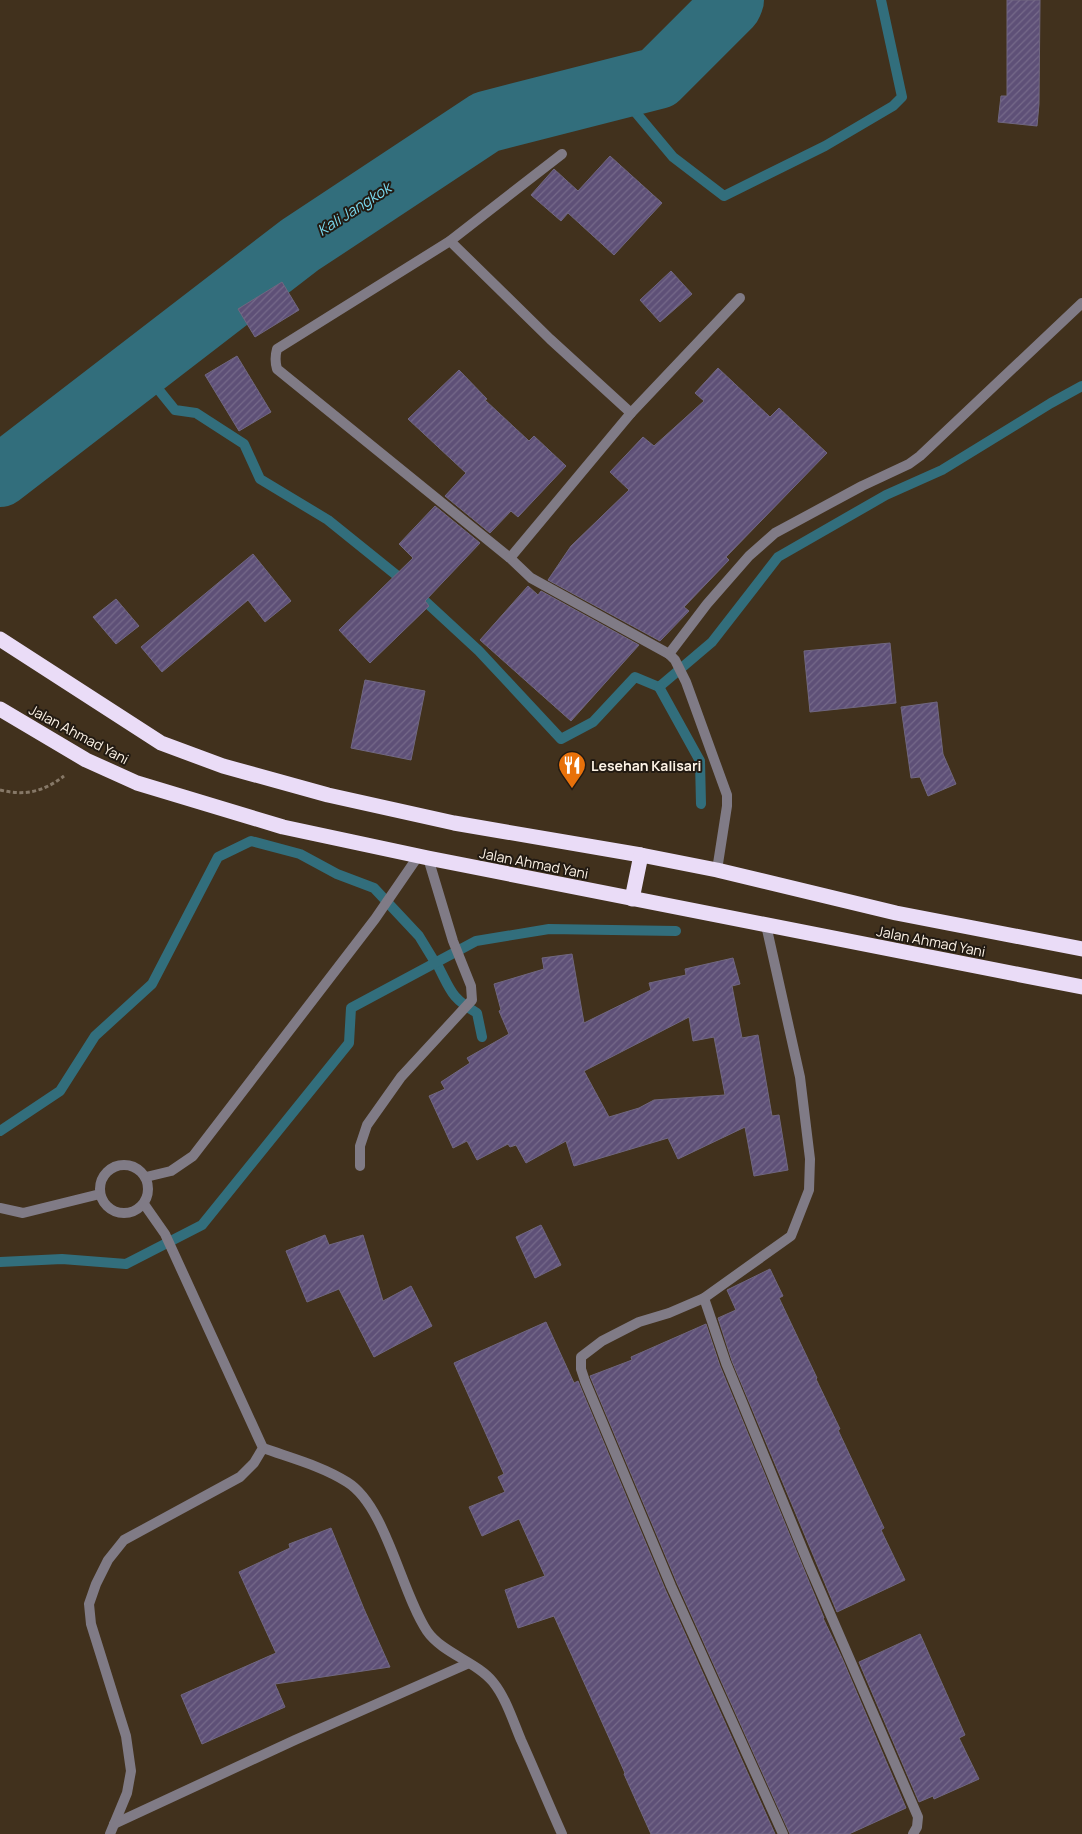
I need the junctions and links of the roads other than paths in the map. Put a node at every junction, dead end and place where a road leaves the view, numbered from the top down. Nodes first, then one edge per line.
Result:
1 (562, 154) dead end
2 (450, 241) junction
3 (740, 298) dead end
4 (1082, 303) edge
5 (631, 413) junction
6 (510, 558) junction
7 (0, 639) edge
8 (672, 657) junction
9 (0, 709) edge
10 (641, 855) junction
11 (424, 857) junction
12 (716, 870) junction
13 (632, 899) junction
14 (766, 925) junction
15 (1082, 948) edge
16 (1082, 988) edge
17 (360, 1166) dead end
18 (146, 1177) junction
19 (100, 1194) junction
20 (144, 1204) junction
21 (0, 1208) edge
22 (704, 1298) junction
23 (263, 1448) junction
24 (467, 1664) junction
25 (112, 1829) edge
26 (562, 1834) edge
27 (783, 1834) edge
28 (913, 1834) edge

1 - 2 street
2 - 5 street
2 - 6 street
3 - 5 street
4 - 8 street
5 - 6 street
6 - 8 street
7 - 10 highway
8 - 12 street
9 - 11 highway, Jalan Ahmad Yani
10 - 12 highway
10 - 13 highway
11 - 13 highway, Jalan Ahmad Yani
11 - 17 street
11 - 18 street
12 - 15 highway
13 - 14 highway, Jalan Ahmad Yani
14 - 16 highway, Jalan Ahmad Yani
14 - 22 street
18 - 19 street
18 - 20 street
19 - 20 street
19 - 21 street
20 - 23 street
22 - 27 street
22 - 28 street
23 - 24 street
23 - 25 street
24 - 25 street
24 - 26 street

